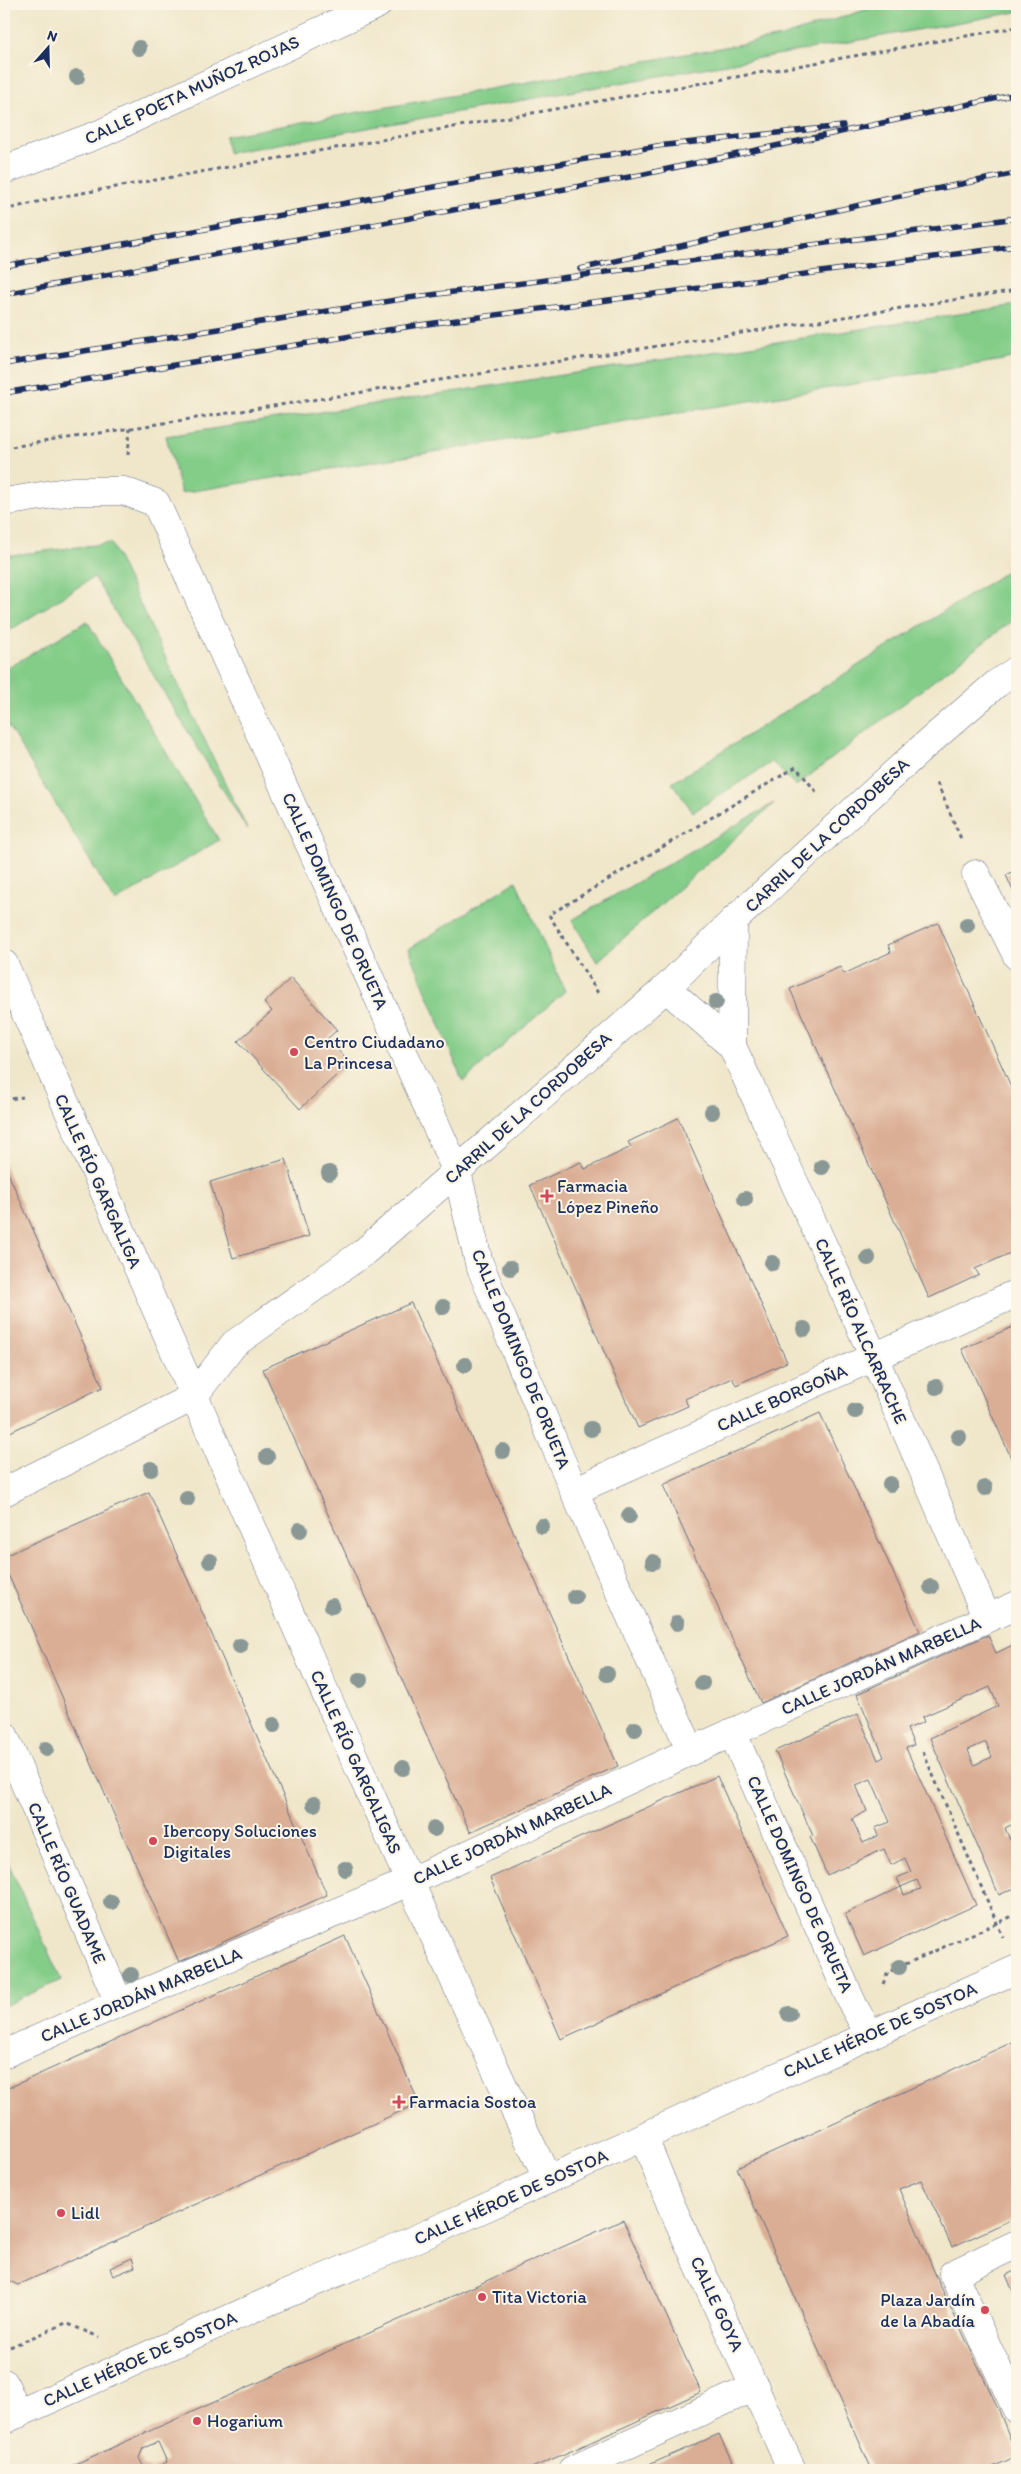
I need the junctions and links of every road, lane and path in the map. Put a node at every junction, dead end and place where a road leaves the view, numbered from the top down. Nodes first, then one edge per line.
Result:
1 (378, 4) edge
2 (1017, 27) edge
3 (4, 170) edge
4 (4, 210) edge
5 (1017, 290) edge
6 (4, 448) edge
7 (4, 502) edge
8 (1017, 670) edge
9 (922, 748) junction
10 (840, 823) junction
11 (976, 874) joint
12 (732, 921) junction
13 (1017, 956) edge
14 (4, 964) edge
15 (666, 988) junction
16 (598, 993) dead end
17 (732, 1046) junction
18 (457, 1172) junction
19 (1017, 1293) edge
20 (874, 1357) junction
21 (193, 1397) junction
22 (574, 1491) junction
23 (4, 1492) edge
24 (1017, 1605) edge
25 (988, 1618) junction
26 (732, 1732) junction
27 (4, 1735) edge
28 (691, 1751) junction
29 (923, 1752) dead end
30 (410, 1882) junction
31 (1017, 1969) edge
32 (118, 2003) junction
33 (870, 2035) junction
34 (4, 2054) edge
35 (644, 2138) junction
36 (548, 2180) junction
37 (1017, 2244) edge
38 (4, 2383) edge
39 (755, 2386) junction
40 (1017, 2410) edge
41 (11, 2417) edge
42 (572, 2470) edge
43 (792, 2470) edge

1 - 3 street, CALLE POETA MUÑOZ ROJAS
2 - 4 path
5 - 6 path
7 - 18 street, CALLE DOMINGO DE ORUETA
8 - 9 street, CARRIL DE LA CORDOBESA
9 - 10 street, CARRIL DE LA CORDOBESA
9 - 11 path
10 - 12 street, CARRIL DE LA CORDOBESA
10 - 16 path
11 - 13 street
12 - 15 street, CARRIL DE LA CORDOBESA
12 - 17 street, CALLE RÍO ALCARRACHE
14 - 21 street, CALLE RÍO GARGALIGA
15 - 17 street, CALLE RÍO ALCARRACHE
15 - 18 street, CARRIL DE LA CORDOBESA
17 - 20 street, CALLE RÍO ALCARRACHE
18 - 21 street, CARRIL DE LA CORDOBESA
18 - 22 street, CALLE DOMINGO DE ORUETA
19 - 20 street, CALLE BORGOÑA
20 - 22 street, CALLE BORGOÑA
20 - 25 street, CALLE RÍO ALCARRACHE
21 - 23 street, CARRIL DE LA CORDOBESA
21 - 30 street, CALLE RÍO GARGALIGAS
22 - 28 street, CALLE DOMINGO DE ORUETA
24 - 25 street, CALLE JORDÁN MARBELLA
25 - 26 street, CALLE JORDÁN MARBELLA
26 - 28 street, CALLE JORDÁN MARBELLA
26 - 33 street, CALLE DOMINGO DE ORUETA
27 - 32 street, CALLE RÍO GUADAME
28 - 30 street, CALLE JORDÁN MARBELLA
29 - 31 path
30 - 32 street, CALLE JORDÁN MARBELLA
30 - 36 street, CALLE RÍO GARGALIGAS
31 - 33 street, CALLE HÉROE DE SOSTOA
32 - 34 street, CALLE JORDÁN MARBELLA
33 - 35 street, CALLE HÉROE DE SOSTOA
35 - 36 street, CALLE HÉROE DE SOSTOA
35 - 39 street, CALLE GOYA
36 - 41 street, CALLE HÉROE DE SOSTOA
37 - 40 street
38 - 41 street
39 - 42 street
39 - 43 street, CALLE GOYA

